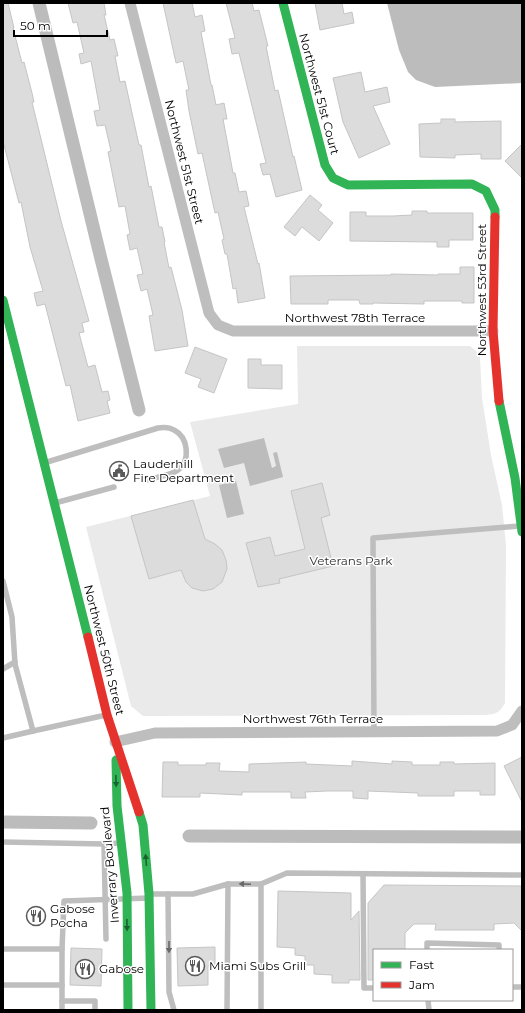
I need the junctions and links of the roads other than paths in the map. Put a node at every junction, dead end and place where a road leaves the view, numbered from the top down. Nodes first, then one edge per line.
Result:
1 (130, 3) edge
2 (283, 3) edge
3 (486, 191) joint
4 (3, 300) edge
5 (218, 325) joint
6 (493, 332) junction
7 (44, 463) junction
8 (518, 477) edge
9 (147, 480) dead end
10 (114, 487) dead end
11 (54, 503) junction
12 (522, 529) edge
13 (3, 581) edge
14 (15, 662) junction
15 (3, 669) edge
16 (522, 711) edge
17 (107, 715) junction
18 (33, 730) junction
19 (374, 732) junction
20 (3, 738) edge
21 (115, 742) junction
22 (3, 842) edge
23 (121, 843) junction
24 (104, 844) junction
25 (363, 874) junction
26 (522, 875) edge
27 (228, 884) junction
28 (261, 884) junction
29 (168, 894) junction
30 (149, 896) junction
31 (127, 899) junction
32 (105, 900) junction
33 (106, 939) dead end
34 (3, 949) edge
35 (62, 949) junction
36 (428, 949) edge
37 (499, 949) edge
38 (3, 985) edge
39 (62, 985) junction
40 (373, 988) edge
41 (62, 1001) junction
42 (62, 1010) edge
43 (94, 1010) edge
44 (128, 1010) edge
45 (151, 1010) edge
46 (174, 1010) edge
47 (227, 1010) edge
48 (261, 1010) edge

1 - 5 street, Northwest 51st Street
2 - 3 street, Northwest 51st Court
3 - 6 street, Northwest 53rd Street
4 - 7 street, Northwest 50th Street
5 - 6 street, Northwest 78th Terrace
6 - 8 street, Northwest 53rd Street
7 - 9 lane
7 - 11 street, Northwest 50th Street
8 - 12 street, Northwest 53rd Street
10 - 11 lane
11 - 17 street, Northwest 50th Street
12 - 19 lane
13 - 14 lane
14 - 15 lane
14 - 18 lane
16 - 19 street, Northwest 76th Terrace
17 - 18 lane
17 - 21 street, Northwest 50th Street
18 - 20 lane
19 - 21 street, Northwest 76th Terrace
21 -> 23 street, Inverrary Boulevard
30 -> 21 street, Northwest 50th Street
22 - 24 lane
23 - 24 lane
23 - 31 street, Inverrary Boulevard
24 - 32 lane
25 - 26 lane
25 - 28 lane
25 - 40 lane
28 -> 27 lane
27 - 29 lane
27 - 47 lane
28 - 48 lane
29 - 30 lane
29 -> 46 lane
30 - 31 lane
30 - 45 street, Northwest 50th Street
31 - 32 lane
31 -> 44 street, Inverrary Boulevard
32 - 33 lane
32 - 35 lane
34 - 35 lane
35 - 39 lane
36 - 37 lane
38 - 39 lane
39 - 41 lane
41 - 42 lane
41 - 43 lane

